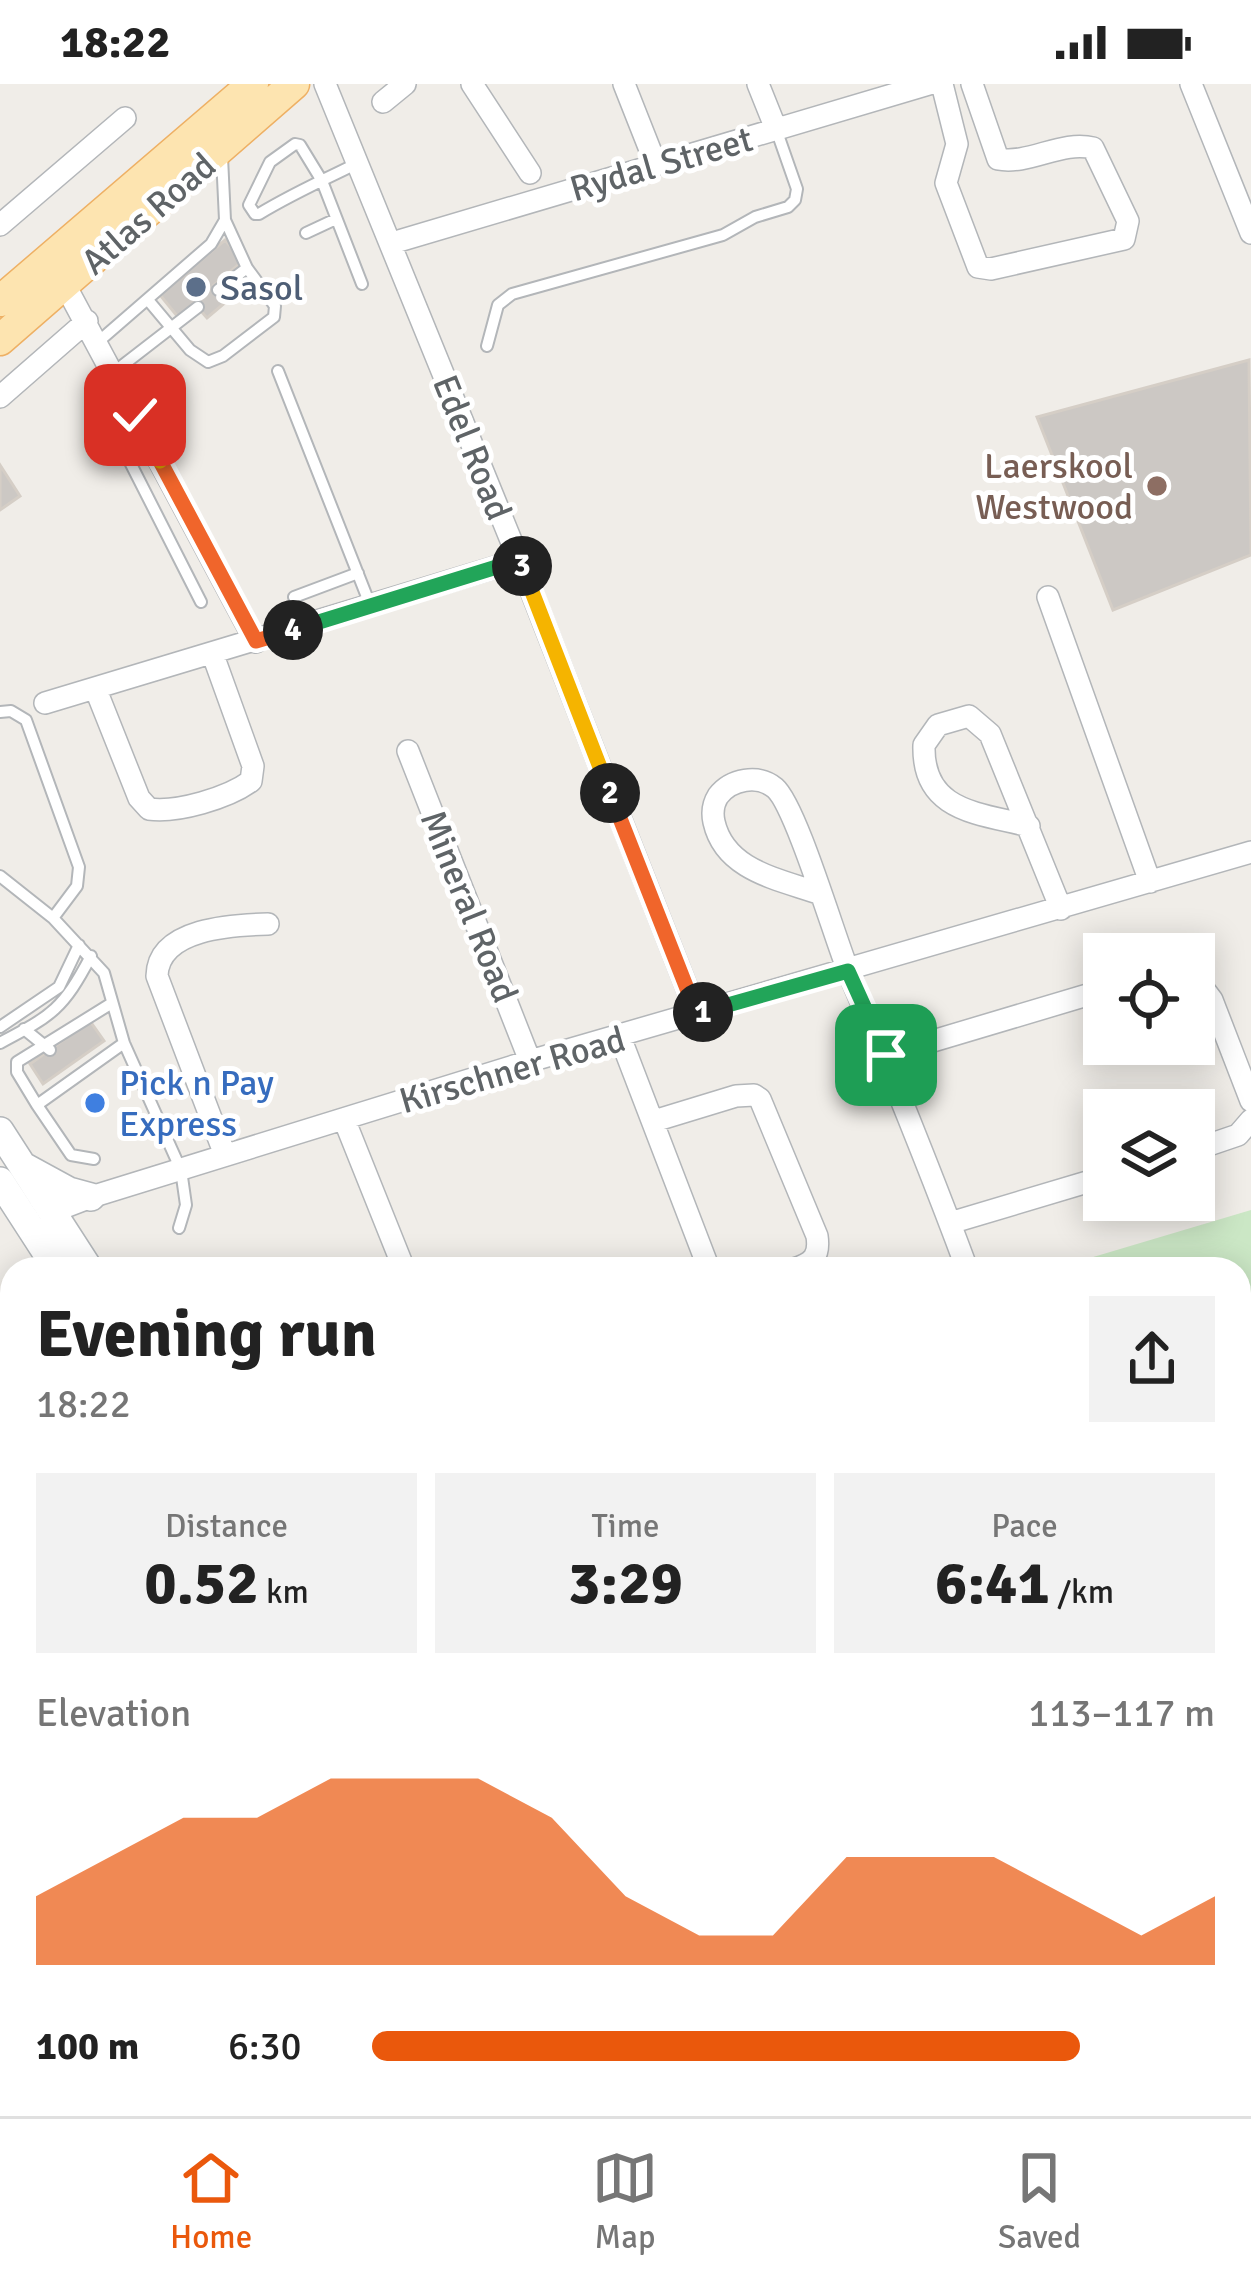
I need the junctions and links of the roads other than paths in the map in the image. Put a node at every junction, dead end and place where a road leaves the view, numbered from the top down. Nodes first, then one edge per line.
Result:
1 (253, 84) edge
2 (295, 84) edge
3 (325, 84) edge
4 (405, 84) edge
5 (472, 84) edge
6 (623, 84) edge
7 (758, 84) edge
8 (929, 84) edge
9 (942, 84) edge
10 (972, 84) edge
11 (1191, 84) edge
12 (383, 102) dead end
13 (125, 118) dead end
14 (776, 129) junction
15 (221, 148) junction
16 (359, 163) junction
17 (656, 165) junction
18 (530, 173) dead end
19 (322, 181) junction
20 (1245, 204) edge
21 (337, 219) junction
22 (225, 220) junction
23 (0, 225) edge
24 (306, 232) dead end
25 (1251, 233) edge
26 (392, 243) junction
27 (247, 268) junction
28 (362, 284) dead end
29 (65, 285) junction
30 (218, 290) dead end
31 (148, 300) junction
32 (0, 301) edge
33 (198, 307) dead end
34 (87, 321) junction
35 (171, 328) junction
36 (0, 340) edge
37 (98, 342) junction
38 (487, 346) dead end
39 (278, 370) dead end
40 (114, 371) junction
41 (0, 397) edge
42 (99, 401) dead end
43 (135, 415) junction
44 (111, 428) junction
45 (519, 560) junction
46 (358, 573) junction
47 (1048, 597) dead end
48 (294, 598) dead end
49 (201, 602) dead end
50 (371, 607) junction
51 (256, 641) junction
52 (213, 656) junction
53 (96, 690) junction
54 (45, 703) dead end
55 (0, 712) edge
56 (408, 751) dead end
57 (1029, 826) junction
58 (1251, 852) edge
59 (0, 876) edge
60 (1150, 882) junction
61 (821, 894) junction
62 (1060, 909) junction
63 (53, 918) junction
64 (268, 924) dead end
65 (79, 945) junction
66 (91, 956) junction
67 (848, 971) junction
68 (1083, 996) edge
69 (112, 1003) junction
70 (1215, 1008) edge
71 (697, 1014) junction
72 (6, 1024) edge
73 (25, 1030) junction
74 (620, 1037) junction
75 (0, 1043) edge
76 (124, 1043) junction
77 (47, 1047) junction
78 (886, 1055) junction
79 (530, 1061) junction
80 (1251, 1101) edge
81 (37, 1105) junction
82 (344, 1119) junction
83 (1251, 1120) edge
84 (654, 1121) junction
85 (0, 1131) edge
86 (1215, 1143) edge
87 (225, 1155) junction
88 (94, 1159) dead end
89 (181, 1170) junction
90 (10, 1173) edge
91 (1083, 1183) edge
92 (88, 1198) junction
93 (52, 1213) junction
94 (950, 1223) junction
95 (179, 1228) dead end
96 (70, 1255) edge
97 (51, 1257) edge
98 (399, 1257) edge
99 (705, 1257) edge
100 (815, 1257) edge
101 (963, 1257) edge

1 - 32 main road, Atlas Road
2 - 15 main road, Atlas Road
3 - 16 street, Edel Road
4 - 12 street
5 - 18 street
6 - 17 street
7 - 14 street
8 - 14 street, Rydal Street
9 - 10 street
11 - 20 street
13 - 23 street
14 - 17 street, Rydal Street
14 - 38 lane
15 - 22 lane
15 - 29 main road, Atlas Road
16 - 19 lane
16 - 26 street, Edel Road
17 - 26 street, Rydal Street
19 - 19 lane
19 - 21 lane
20 - 25 street
21 - 24 lane
21 - 28 lane
22 - 27 lane
22 - 31 lane
26 - 45 street, Edel Road
27 - 30 lane
27 - 35 lane
29 - 34 street
29 - 36 main road, Atlas Road
31 - 35 lane
31 - 37 lane
33 - 35 lane
34 - 37 street
34 - 41 street
35 - 40 lane
37 - 40 street
39 - 46 lane
40 - 43 street
42 - 44 lane
43 - 44 lane
43 - 51 street
44 - 49 lane
45 - 50 street
45 - 71 street, Edel Road
46 - 48 lane
46 - 50 lane
47 - 60 street
50 - 51 street
51 - 52 street
52 - 53 street
52 - 53 street
53 - 54 street
55 - 63 lane
56 - 79 street, Mineral Road
57 - 57 street
57 - 62 street
58 - 60 street, Kirschner Road
59 - 63 lane
60 - 62 street, Kirschner Road
61 - 61 street
61 - 67 street
62 - 67 street, Kirschner Road
63 - 65 lane
64 - 87 street
65 - 66 lane
65 - 72 lane
66 - 69 lane
66 - 73 lane
67 - 71 street, Kirschner Road
67 - 78 street
68 - 78 street
69 - 76 lane
69 - 77 lane
70 - 80 street
71 - 74 street, Kirschner Road
72 - 73 lane
73 - 75 lane
73 - 77 lane
74 - 79 street, Kirschner Road
74 - 84 street
76 - 81 lane
76 - 89 lane
77 - 81 lane
78 - 94 street
79 - 82 street, Kirschner Road
81 - 88 lane
82 - 87 street, Kirschner Road
82 - 98 street
83 - 86 street
84 - 99 street
84 - 100 street
85 - 90 main road
87 - 89 street, Kirschner Road
89 - 92 street, Kirschner Road
89 - 95 lane
90 - 92 main road
90 - 93 main road
90 - 97 main road
91 - 94 street
92 - 93 street, Kirschner Road
92 - 96 main road
93 - 96 main road
94 - 101 street

